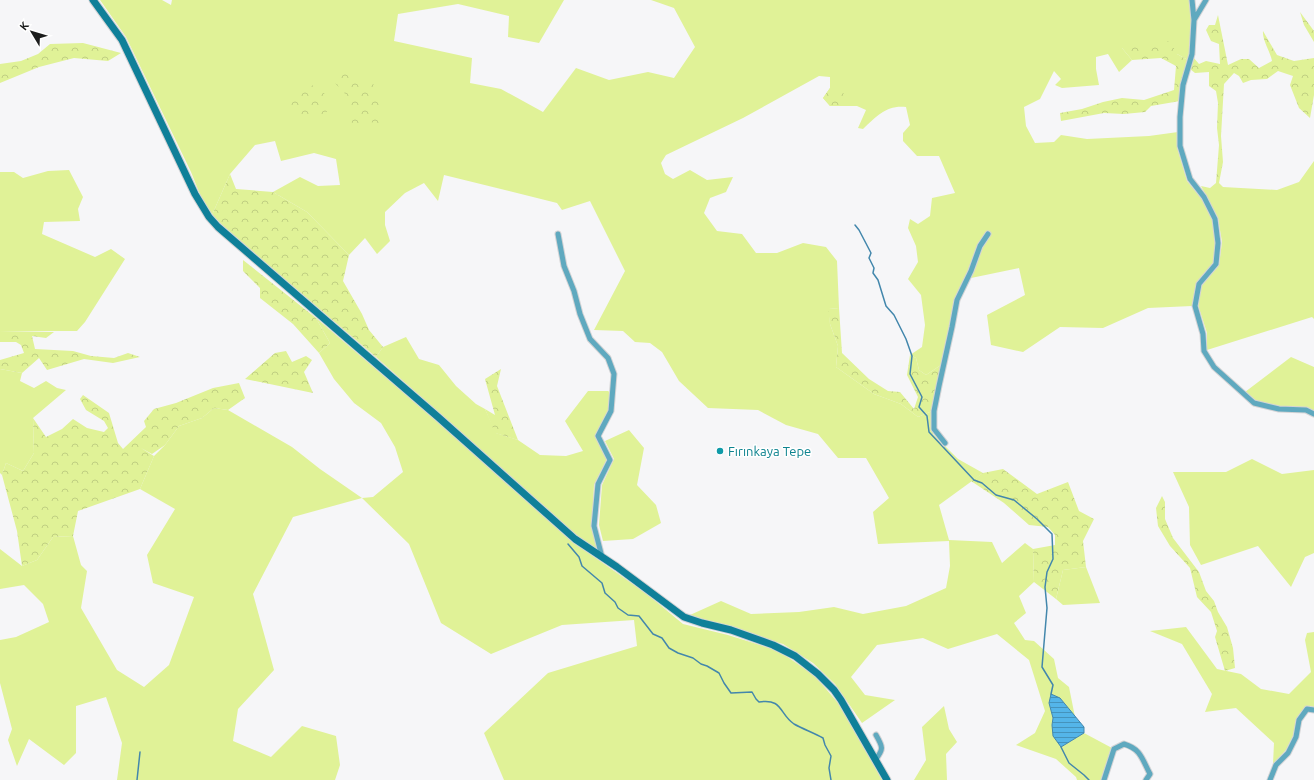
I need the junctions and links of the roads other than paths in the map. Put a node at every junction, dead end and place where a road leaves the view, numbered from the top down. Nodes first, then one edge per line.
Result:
1 (93, 0) edge
2 (1192, 0) edge
3 (1206, 0) edge
4 (1194, 20) junction
5 (558, 234) dead end
6 (988, 234) dead end
7 (1314, 414) edge
8 (945, 443) dead end
9 (602, 557) junction
10 (1314, 710) edge
11 (876, 735) dead end
12 (875, 760) junction
13 (887, 780) edge
14 (1104, 780) edge
15 (1146, 780) edge
16 (1270, 780) edge

1 - 9 street
2 - 4 street
3 - 4 street
4 - 7 street
5 - 9 street
6 - 8 street
9 - 12 street
10 - 16 street
11 - 12 street
12 - 13 street
14 - 15 street

